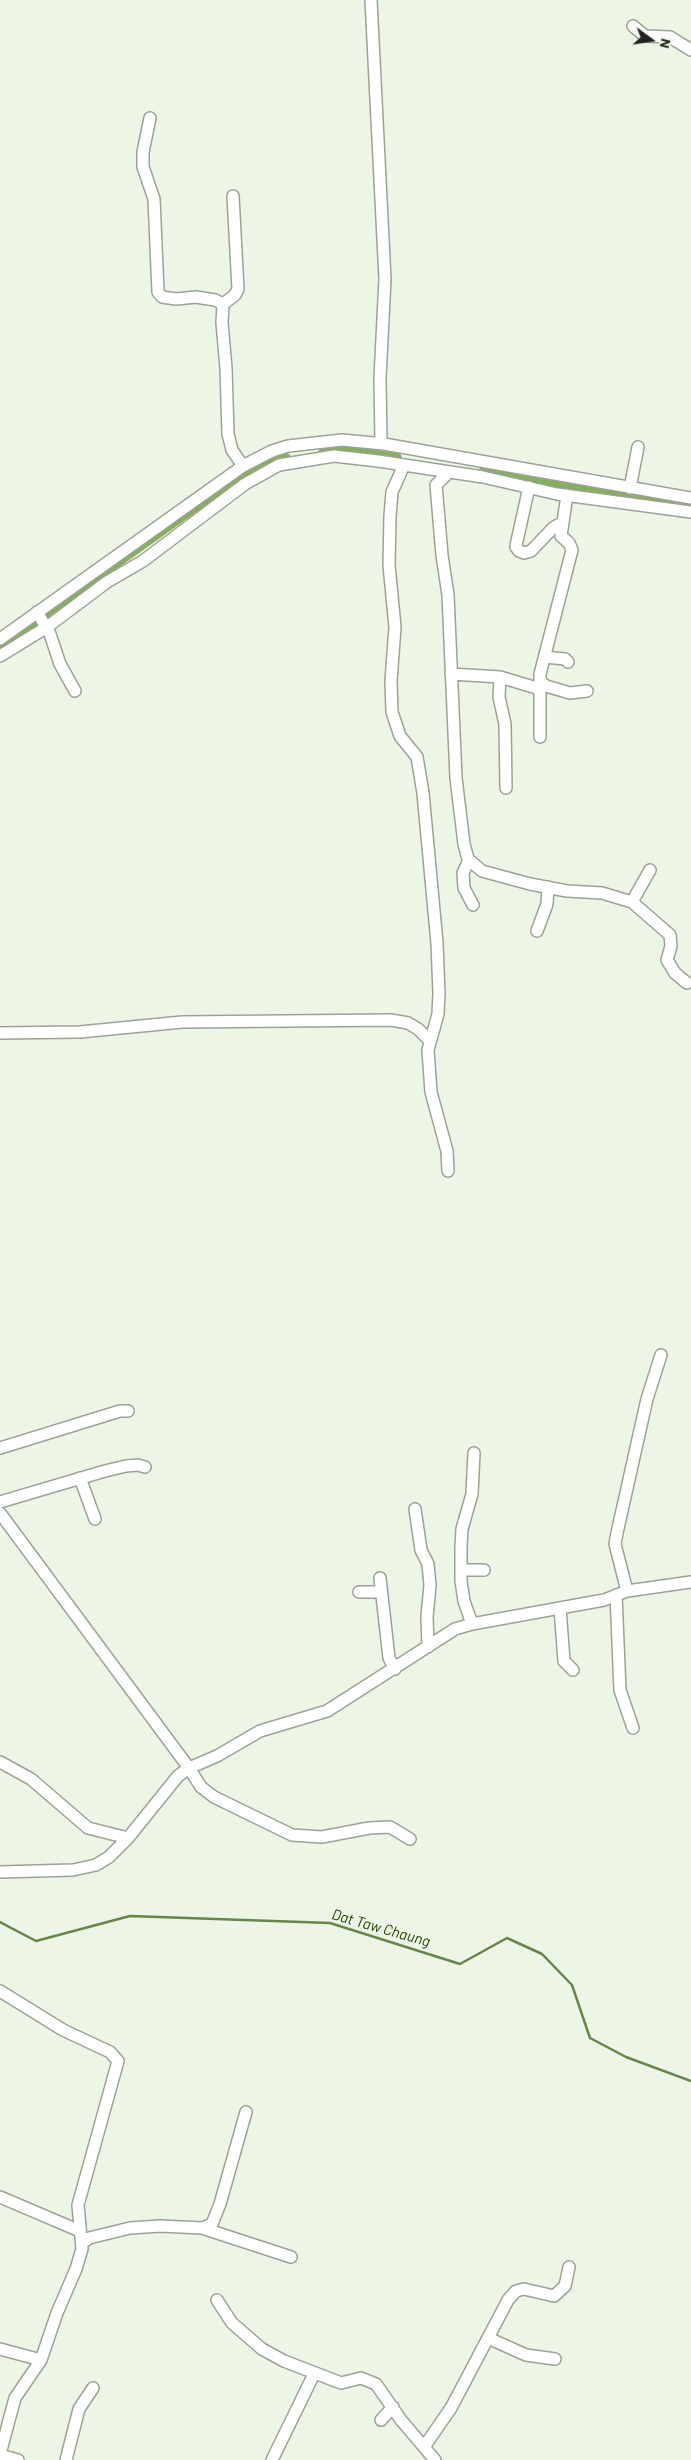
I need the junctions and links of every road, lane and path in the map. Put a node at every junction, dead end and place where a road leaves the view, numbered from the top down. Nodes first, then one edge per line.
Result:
1 (372, 0) edge
2 (633, 26) dead end
3 (691, 50) edge
4 (150, 118) dead end
5 (233, 196) dead end
6 (223, 304) junction
7 (381, 443) junction
8 (638, 447) dead end
9 (404, 465) junction
10 (243, 466) junction
11 (491, 471) junction
12 (448, 473) junction
13 (529, 487) junction
14 (630, 488) junction
15 (567, 494) junction
16 (691, 498) edge
17 (691, 512) edge
18 (563, 522) junction
19 (42, 620) junction
20 (0, 639) edge
21 (546, 654) junction
22 (0, 656) edge
23 (568, 658) dead end
24 (451, 674) junction
25 (500, 677) junction
26 (540, 685) junction
27 (75, 691) dead end
28 (587, 691) dead end
29 (540, 737) dead end
30 (506, 788) dead end
31 (469, 860) junction
32 (650, 870) dead end
33 (548, 887) junction
34 (632, 902) junction
35 (473, 905) dead end
36 (537, 931) dead end
37 (686, 983) dead end
38 (0, 1033) edge
39 (430, 1041) junction
40 (448, 1171) dead end
41 (661, 1355) dead end
42 (128, 1411) dead end
43 (0, 1448) edge
44 (474, 1453) dead end
45 (145, 1467) dead end
46 (80, 1478) junction
47 (0, 1502) edge
48 (415, 1509) dead end
49 (0, 1513) edge
50 (95, 1519) dead end
51 (461, 1570) junction
52 (484, 1570) dead end
53 (380, 1578) dead end
54 (691, 1582) edge
55 (359, 1592) dead end
56 (381, 1592) junction
57 (621, 1593) junction
58 (560, 1608) junction
59 (472, 1624) junction
60 (428, 1647) junction
61 (395, 1669) junction
62 (573, 1670) dead end
63 (633, 1728) dead end
64 (0, 1762) edge
65 (189, 1768) junction
66 (128, 1838) junction
67 (410, 1839) dead end
68 (0, 1872) edge
69 (0, 1991) edge
70 (246, 2112) dead end
71 (0, 2198) edge
72 (202, 2228) junction
73 (80, 2231) junction
74 (82, 2244) junction
75 (291, 2257) dead end
76 (569, 2267) dead end
77 (217, 2300) dead end
78 (488, 2338) junction
79 (0, 2349) edge
80 (41, 2360) junction
81 (555, 2360) dead end
82 (314, 2374) junction
83 (93, 2388) dead end
84 (393, 2407) junction
85 (381, 2420) dead end
86 (424, 2447) junction
87 (1, 2449) edge
88 (18, 2460) edge
89 (66, 2460) edge
90 (272, 2460) edge
91 (435, 2460) edge

1 - 7 street
2 - 3 street
4 - 6 street
5 - 6 street
6 - 10 street
7 - 10 street
7 - 11 street
8 - 14 street
9 - 12 street
9 - 19 street
9 - 39 street
10 - 19 street
11 - 12 street
11 - 13 street
11 - 14 street
12 - 24 street
13 - 15 street
13 - 18 street
14 - 16 street
15 - 17 street
15 - 18 street
18 - 21 street
19 - 20 street
19 - 22 street
19 - 27 street
21 - 23 street
21 - 26 street
24 - 25 street
24 - 31 street
25 - 26 street
25 - 30 street
26 - 28 street
26 - 29 street
31 - 33 street
31 - 35 street
32 - 34 street
33 - 34 street
33 - 36 street
34 - 37 street
38 - 39 street
39 - 40 street
41 - 57 street
42 - 43 street
44 - 51 street
45 - 46 street
46 - 47 street
46 - 50 street
48 - 60 street
49 - 65 street
51 - 52 street
51 - 59 street
53 - 56 street
54 - 57 street
55 - 56 street
56 - 61 street
57 - 58 street
57 - 63 street
58 - 59 street
58 - 62 street
59 - 60 street
60 - 61 street
61 - 65 street
64 - 66 street
65 - 66 street
65 - 67 street
66 - 68 street
69 - 73 street
70 - 72 street
71 - 73 street
72 - 74 street
72 - 75 street
73 - 74 street
74 - 80 street
76 - 78 street
77 - 82 street
78 - 81 street
78 - 86 street
79 - 80 street
80 - 87 street
82 - 84 street
82 - 90 street
83 - 89 street
84 - 85 street
84 - 86 street
86 - 91 street
87 - 88 street

